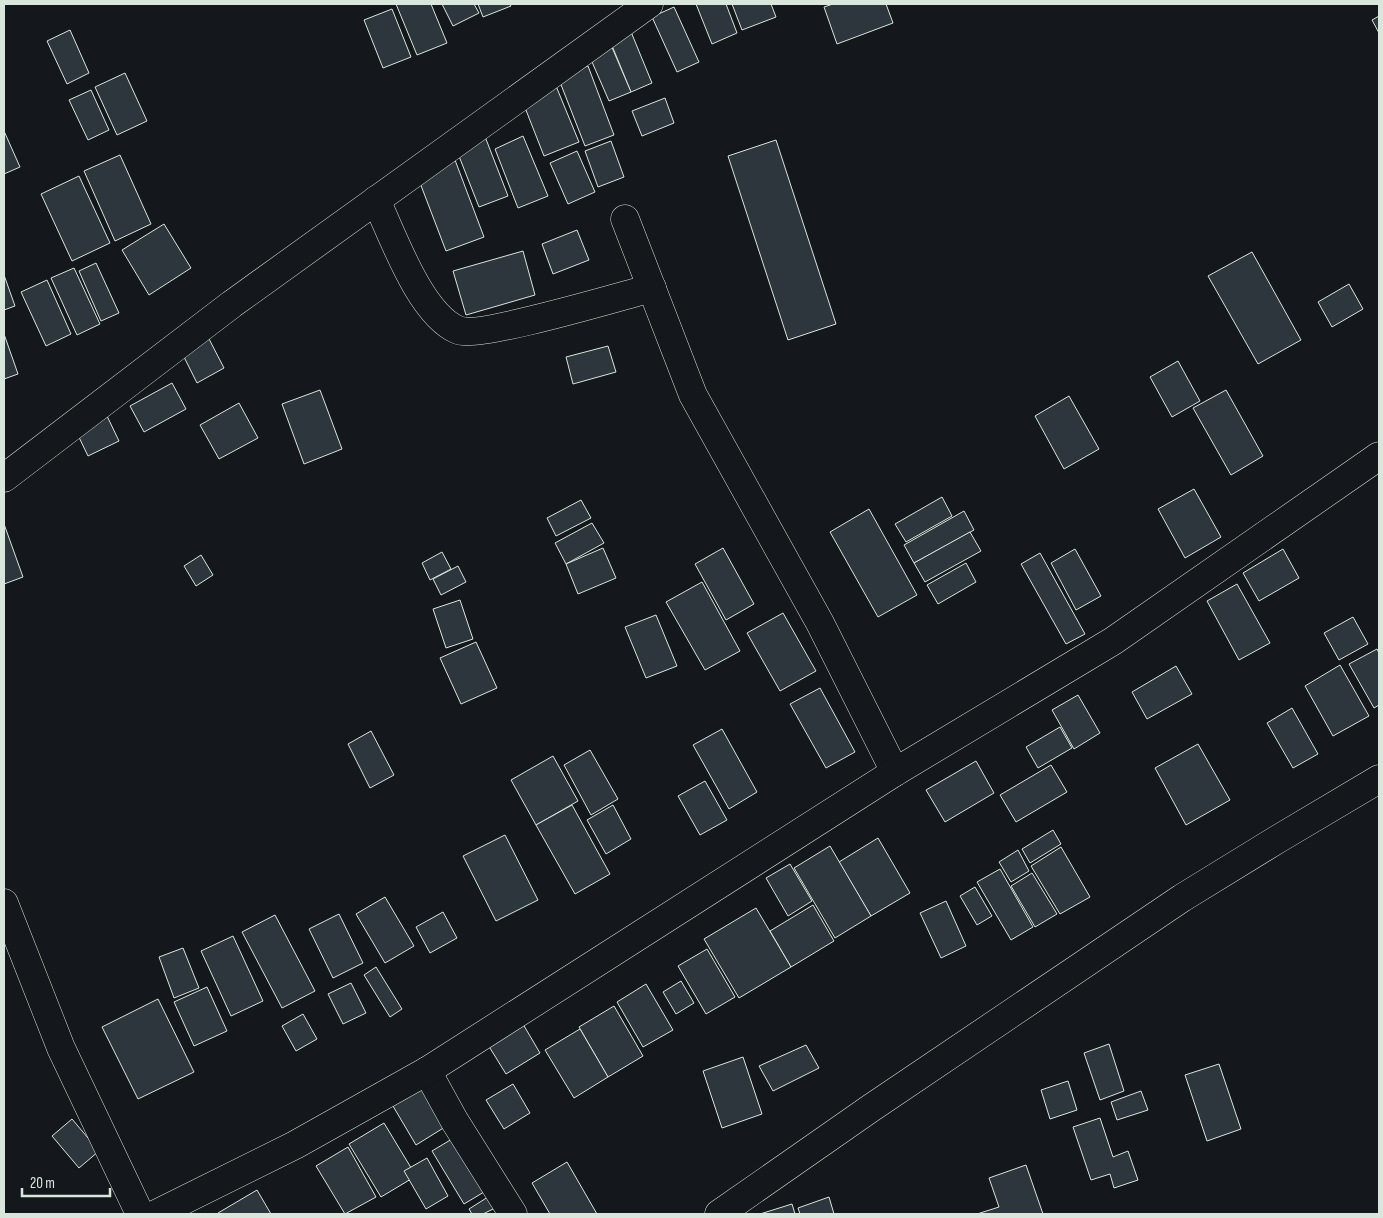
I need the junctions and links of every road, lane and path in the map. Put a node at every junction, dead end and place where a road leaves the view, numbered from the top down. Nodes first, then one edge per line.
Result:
1 (649, 4) edge
2 (376, 200) junction
3 (625, 219) dead end
4 (652, 288) junction
5 (1379, 456) edge
6 (4, 478) edge
7 (896, 772) junction
8 (1379, 779) edge
9 (4, 902) edge
10 (427, 1071) junction
11 (140, 1214) edge
12 (156, 1214) edge
13 (513, 1214) edge
14 (719, 1214) edge

1 - 2 street
2 - 4 street
2 - 6 street
3 - 4 street
4 - 7 street
5 - 7 street
7 - 10 street
8 - 14 street
9 - 11 street
10 - 12 street
10 - 13 street

